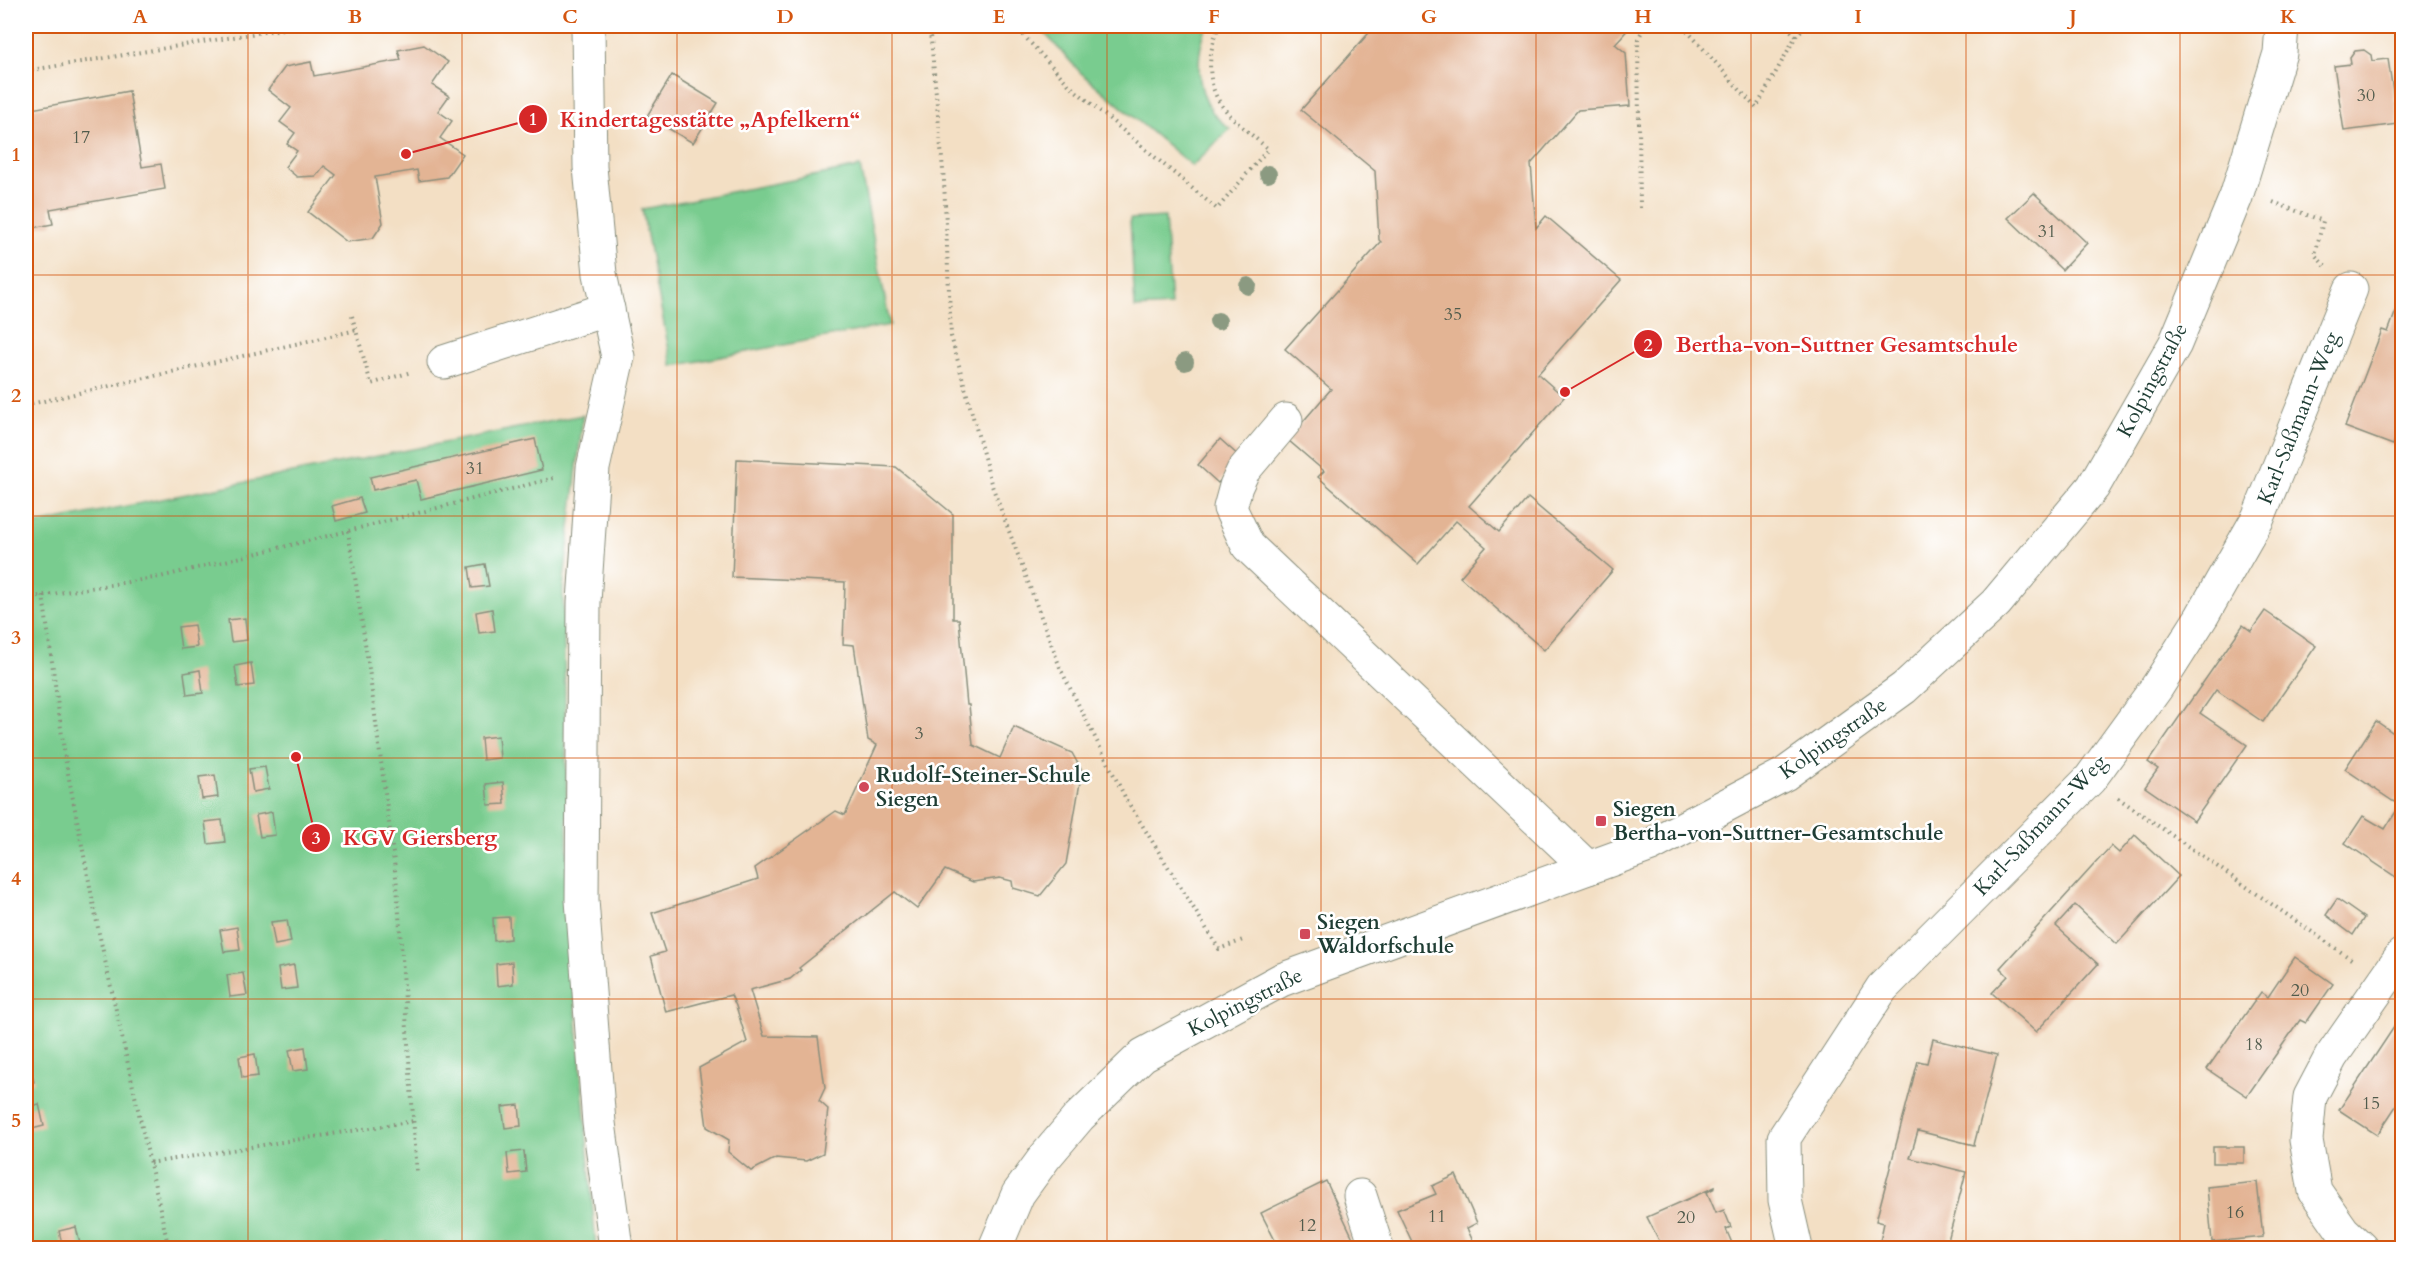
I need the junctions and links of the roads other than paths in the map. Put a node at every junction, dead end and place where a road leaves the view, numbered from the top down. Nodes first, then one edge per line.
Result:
1 (588, 26) edge
2 (2282, 26) edge
3 (2351, 289) dead end
4 (608, 309) junction
5 (444, 362) dead end
6 (1286, 420) dead end
7 (1588, 868) junction
8 (2403, 955) edge
9 (1360, 1196) dead end
10 (616, 1248) edge
11 (995, 1248) edge
12 (1377, 1248) edge
13 (1796, 1248) edge
14 (2361, 1248) edge

1 - 4 street
2 - 7 street, Kolpingstraße
3 - 13 street, Karl-Saßmann-Weg
4 - 5 street
4 - 10 street
6 - 7 street
7 - 11 street, Kolpingstraße
8 - 14 street
9 - 12 street

